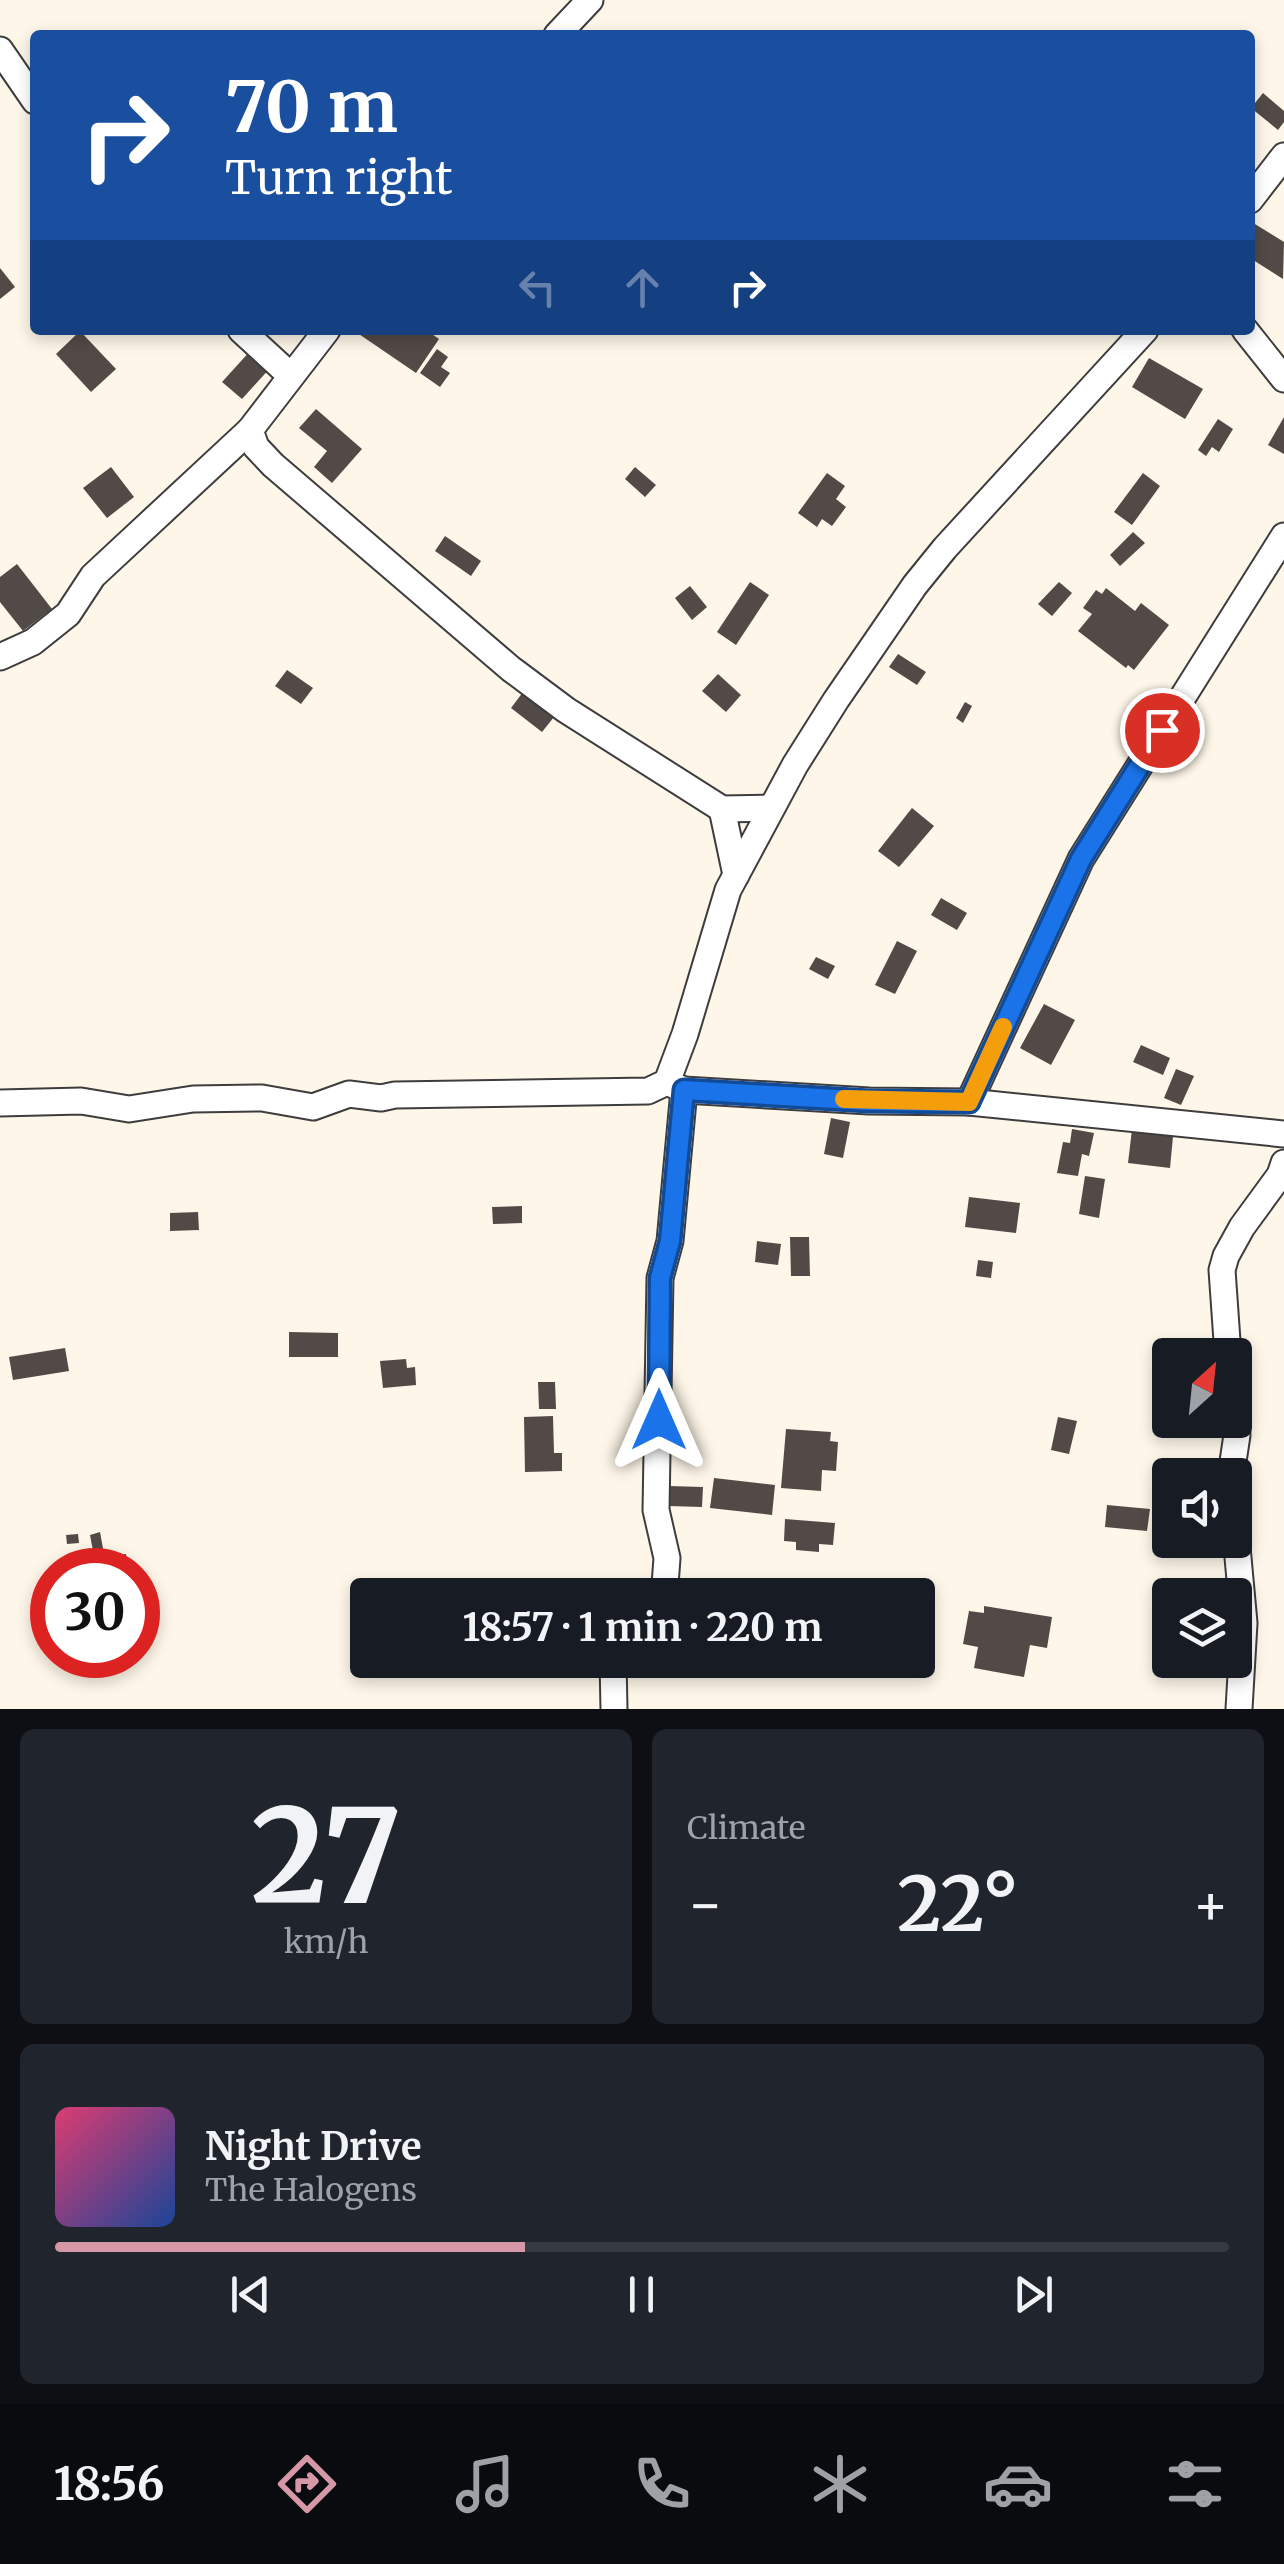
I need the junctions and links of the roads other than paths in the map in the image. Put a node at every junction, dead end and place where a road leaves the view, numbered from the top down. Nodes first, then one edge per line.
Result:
1 (590, 0) edge
2 (563, 30) edge
3 (0, 50) edge
4 (30, 93) edge
5 (1284, 156) edge
6 (1255, 194) edge
7 (247, 335) edge
8 (323, 335) edge
9 (1139, 335) edge
10 (1250, 335) edge
11 (292, 376) junction
12 (1284, 379) edge
13 (250, 430) junction
14 (1284, 536) edge
15 (0, 657) edge
16 (772, 808) junction
17 (722, 809) junction
18 (736, 875) junction
19 (676, 1086) junction
20 (969, 1102) junction
21 (0, 1104) edge
22 (1284, 1134) edge
23 (1284, 1162) edge
24 (1227, 1338) edge
25 (1238, 1558) edge
26 (666, 1578) edge
27 (613, 1678) edge
28 (614, 1709) edge
29 (1239, 1709) edge

1 - 2 street
3 - 4 street
5 - 6 street
7 - 11 street
8 - 11 street
9 - 16 street
10 - 12 street
11 - 13 street
13 - 15 street
13 - 17 street
14 - 20 street
16 - 17 street
16 - 18 street
17 - 18 street
18 - 19 street
19 - 20 street
19 - 21 street
19 - 26 street
20 - 22 street
23 - 24 street
25 - 29 street
27 - 28 street

